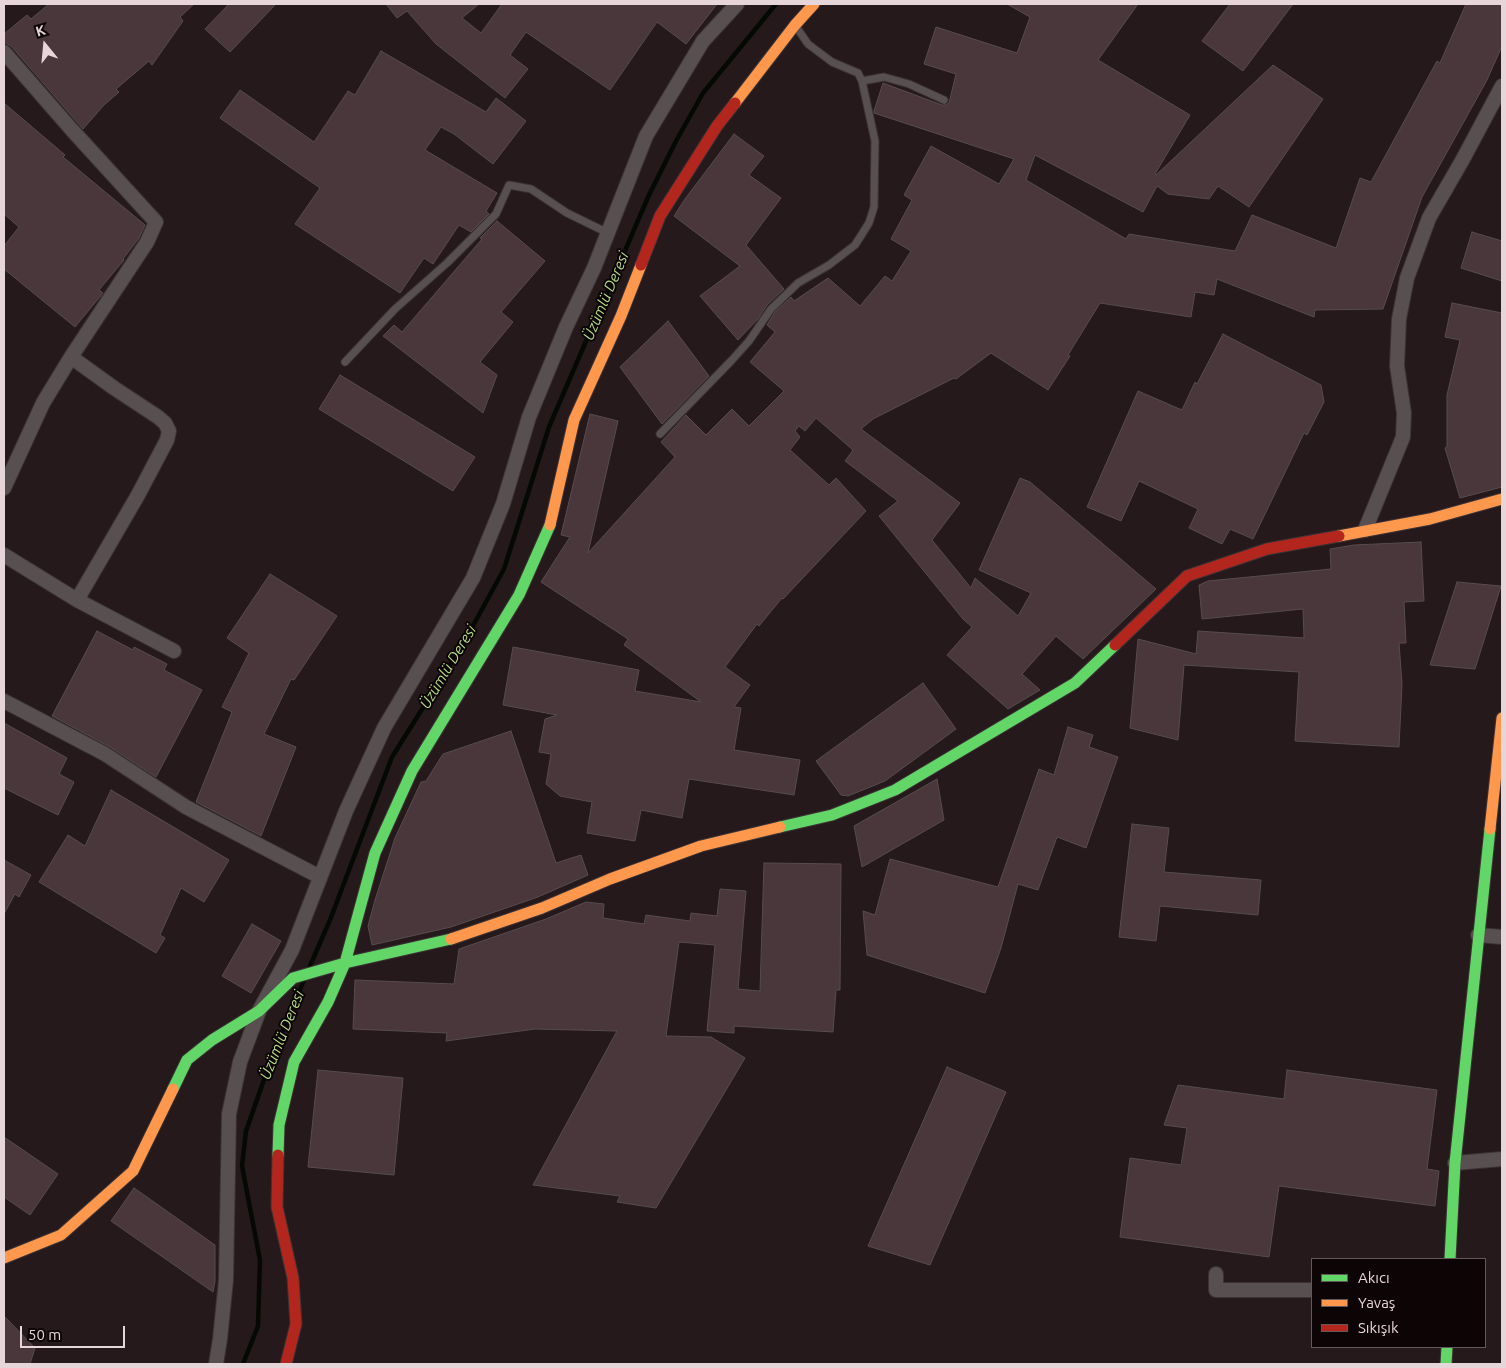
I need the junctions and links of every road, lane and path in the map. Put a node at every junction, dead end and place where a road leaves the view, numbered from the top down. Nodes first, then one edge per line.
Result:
1 (737, 4) edge
2 (814, 4) edge
3 (795, 25) junction
4 (4, 52) edge
5 (862, 80) junction
6 (1502, 86) edge
7 (944, 100) dead end
8 (608, 233) junction
9 (71, 357) junction
10 (345, 362) dead end
11 (660, 434) dead end
12 (4, 488) edge
13 (1502, 498) edge
14 (1365, 530) junction
15 (4, 555) edge
16 (77, 600) junction
17 (174, 651) dead end
18 (4, 701) edge
19 (1502, 718) edge
20 (320, 878) junction
21 (1478, 935) junction
22 (1502, 937) edge
23 (345, 963) junction
24 (259, 1011) junction
25 (1502, 1159) edge
26 (1455, 1163) junction
27 (4, 1258) edge
28 (1450, 1258) edge
29 (1216, 1274) dead end
30 (1311, 1290) edge
31 (1447, 1348) edge
32 (216, 1364) edge
33 (286, 1364) edge
34 (1446, 1364) edge

1 - 8 street
2 - 3 street
3 - 5 lane
3 - 23 street
4 - 9 street
5 - 7 lane
5 - 11 lane
6 - 14 street
8 - 10 lane
8 - 20 street
9 - 12 street
9 - 16 street
13 - 14 street
14 - 23 street
15 - 16 street
16 - 17 street
18 - 20 street
19 - 21 street
20 - 24 street
21 - 22 street
21 - 26 street
23 - 24 street
23 - 33 street
24 - 27 street
24 - 32 street
25 - 26 street
26 - 28 street
29 - 30 street
31 - 34 street

